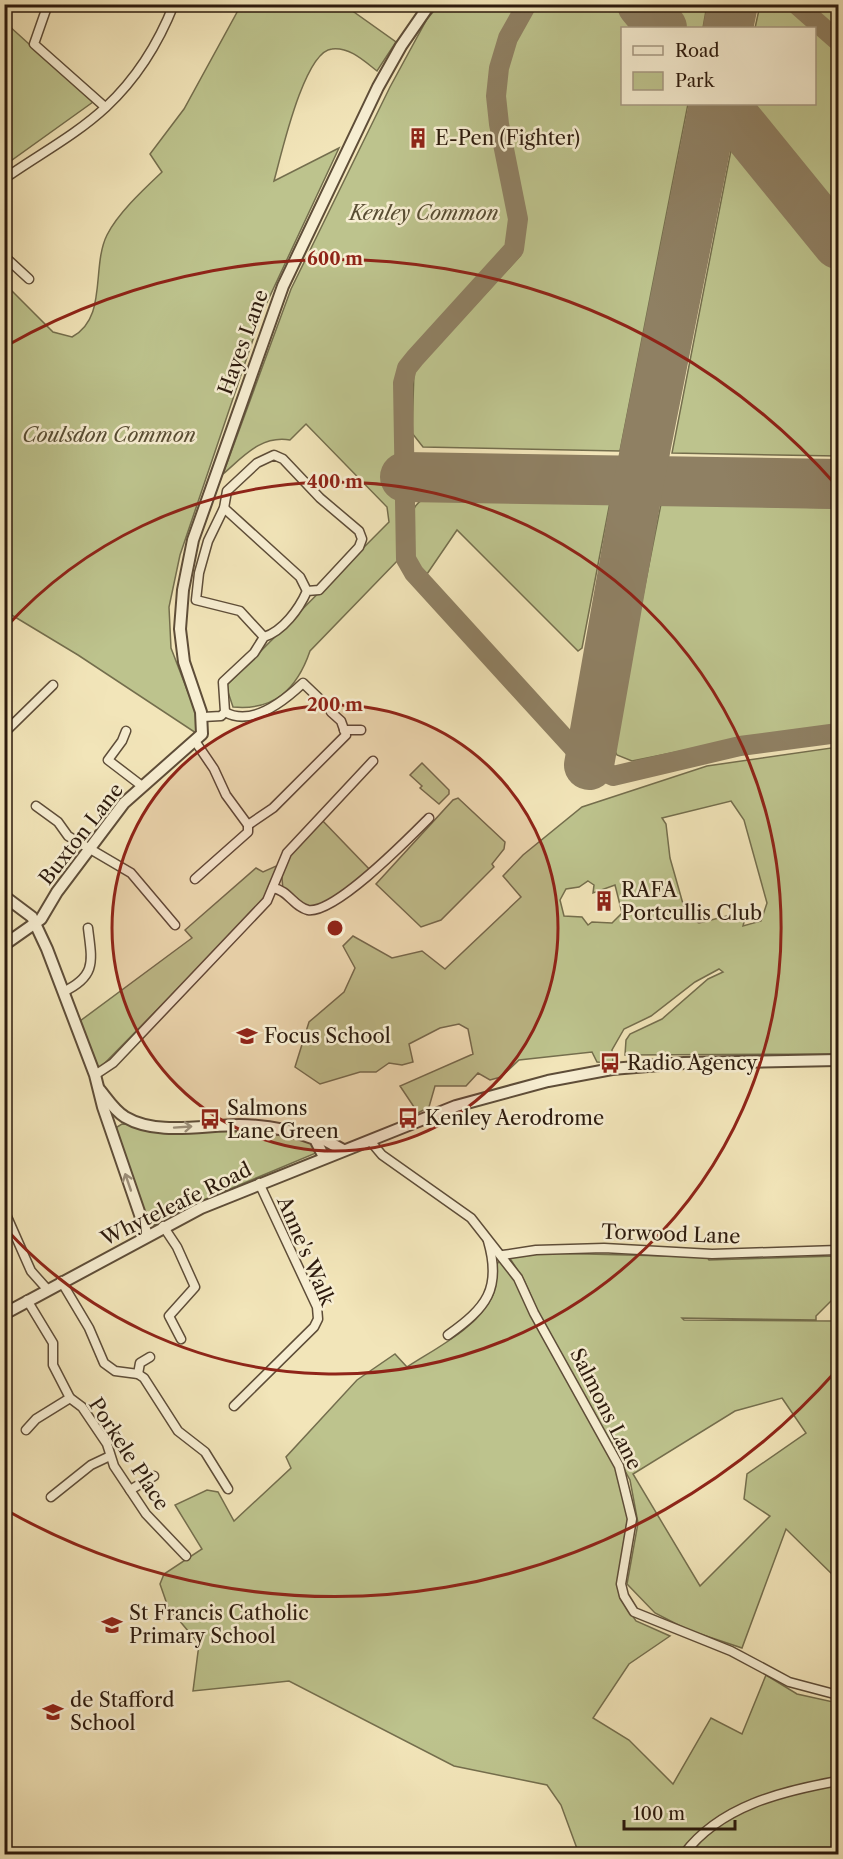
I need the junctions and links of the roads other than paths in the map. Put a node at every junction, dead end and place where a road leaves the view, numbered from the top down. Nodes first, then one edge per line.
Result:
1 (48, 4) edge
2 (174, 4) edge
3 (430, 4) edge
4 (105, 107) junction
5 (4, 178) edge
6 (4, 256) edge
7 (29, 279) dead end
8 (224, 508) junction
9 (307, 591) junction
10 (264, 637) junction
11 (53, 685) dead end
12 (225, 712) junction
13 (202, 717) junction
14 (126, 730) dead end
15 (344, 730) junction
16 (361, 730) dead end
17 (4, 733) edge
18 (195, 741) junction
19 (373, 761) dead end
20 (142, 786) junction
21 (36, 806) dead end
22 (429, 818) dead end
23 (248, 825) junction
24 (88, 850) junction
25 (195, 879) dead end
26 (273, 888) junction
27 (4, 896) edge
28 (34, 925) junction
29 (175, 925) dead end
30 (88, 928) dead end
31 (4, 945) edge
32 (63, 992) junction
33 (838, 1060) edge
34 (95, 1075) junction
35 (98, 1087) junction
36 (126, 1118) junction
37 (111, 1129) junction
38 (315, 1139) junction
39 (371, 1142) junction
40 (343, 1149) junction
41 (324, 1157) junction
42 (259, 1183) junction
43 (4, 1210) edge
44 (163, 1226) junction
45 (147, 1235) junction
46 (488, 1238) junction
47 (838, 1250) edge
48 (503, 1255) junction
49 (61, 1281) junction
50 (47, 1289) junction
51 (27, 1300) junction
52 (4, 1314) edge
53 (448, 1335) dead end
54 (181, 1339) dead end
55 (150, 1357) dead end
56 (138, 1374) junction
57 (70, 1398) junction
58 (234, 1406) dead end
59 (26, 1430) dead end
60 (110, 1456) junction
61 (154, 1476) dead end
62 (228, 1489) dead end
63 (130, 1490) junction
64 (51, 1497) dead end
65 (186, 1556) dead end
66 (838, 1695) edge
67 (838, 1781) edge
68 (684, 1854) edge

1 - 4 street
2 - 4 street
3 - 13 street, Hayes Lane
4 - 5 street
6 - 7 street
8 - 9 street
8 - 9 street
8 - 10 street
9 - 10 street
10 - 12 street
11 - 17 street
12 - 13 street
12 - 15 street
13 - 18 street
14 - 20 street
15 - 16 street
15 - 23 street
18 - 20 street, Buxton Lane
18 - 23 street
19 - 26 street
20 - 24 street, Buxton Lane
21 - 24 street
22 - 26 street
23 - 25 street
24 - 28 street, Buxton Lane
24 - 29 street
26 - 34 street
27 - 28 street
28 - 31 street, Buxton Lane
28 - 32 street
30 - 32 street
32 - 34 street
33 - 39 street, Whyteleafe Road
34 - 35 street
35 - 36 street
35 - 37 street
36 - 37 street
36 -> 38 street
45 -> 37 street
38 - 40 street
38 - 41 street
39 - 40 street, Whyteleafe Road
39 - 46 street, Salmons Lane
40 - 41 street, Whyteleafe Road
41 - 42 street, Whyteleafe Road
42 - 44 street, Whyteleafe Road
42 - 58 street, Anne's Walk
43 - 50 street
44 - 45 street, Whyteleafe Road
44 - 54 street
45 - 49 street, Whyteleafe Road
46 - 48 street, Salmons Lane
46 - 53 street
47 - 48 street, Torwood Lane
48 - 66 street, Salmons Lane
49 - 50 street, Whyteleafe Road
49 - 56 street
50 - 51 street, Whyteleafe Road
51 - 52 street, Whyteleafe Road
51 - 57 street, Porkele Place
55 - 56 street
56 - 62 street
57 - 59 street
57 - 60 street, Porkele Place
60 - 63 street, Porkele Place
60 - 64 street
61 - 63 street
63 - 65 street, Porkele Place
67 - 68 street

